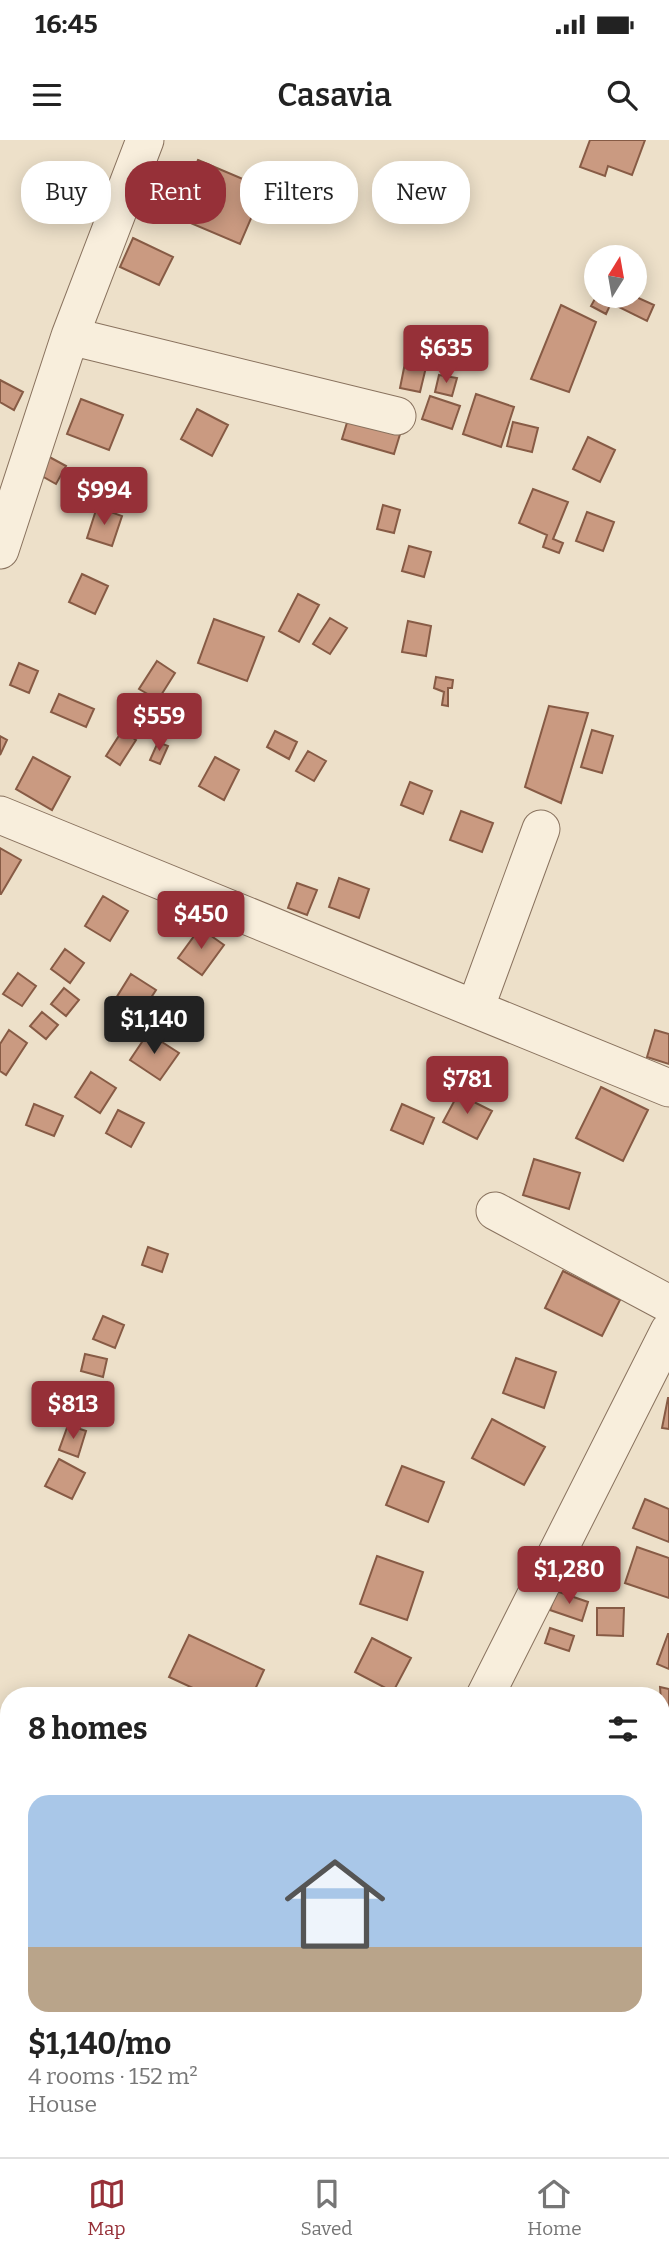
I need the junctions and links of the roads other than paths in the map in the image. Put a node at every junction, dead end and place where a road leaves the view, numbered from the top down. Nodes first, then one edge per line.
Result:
1 (145, 140) edge
2 (71, 336) junction
3 (397, 416) dead end
4 (0, 550) edge
5 (0, 815) edge
6 (541, 829) dead end
7 (475, 1009) junction
8 (669, 1088) edge
9 (495, 1212) dead end
10 (669, 1304) edge
11 (669, 1331) edge
12 (490, 1687) edge

1 - 2 street
2 - 3 street
2 - 4 street
5 - 7 street
6 - 7 street
7 - 8 street
9 - 10 street
11 - 12 street

